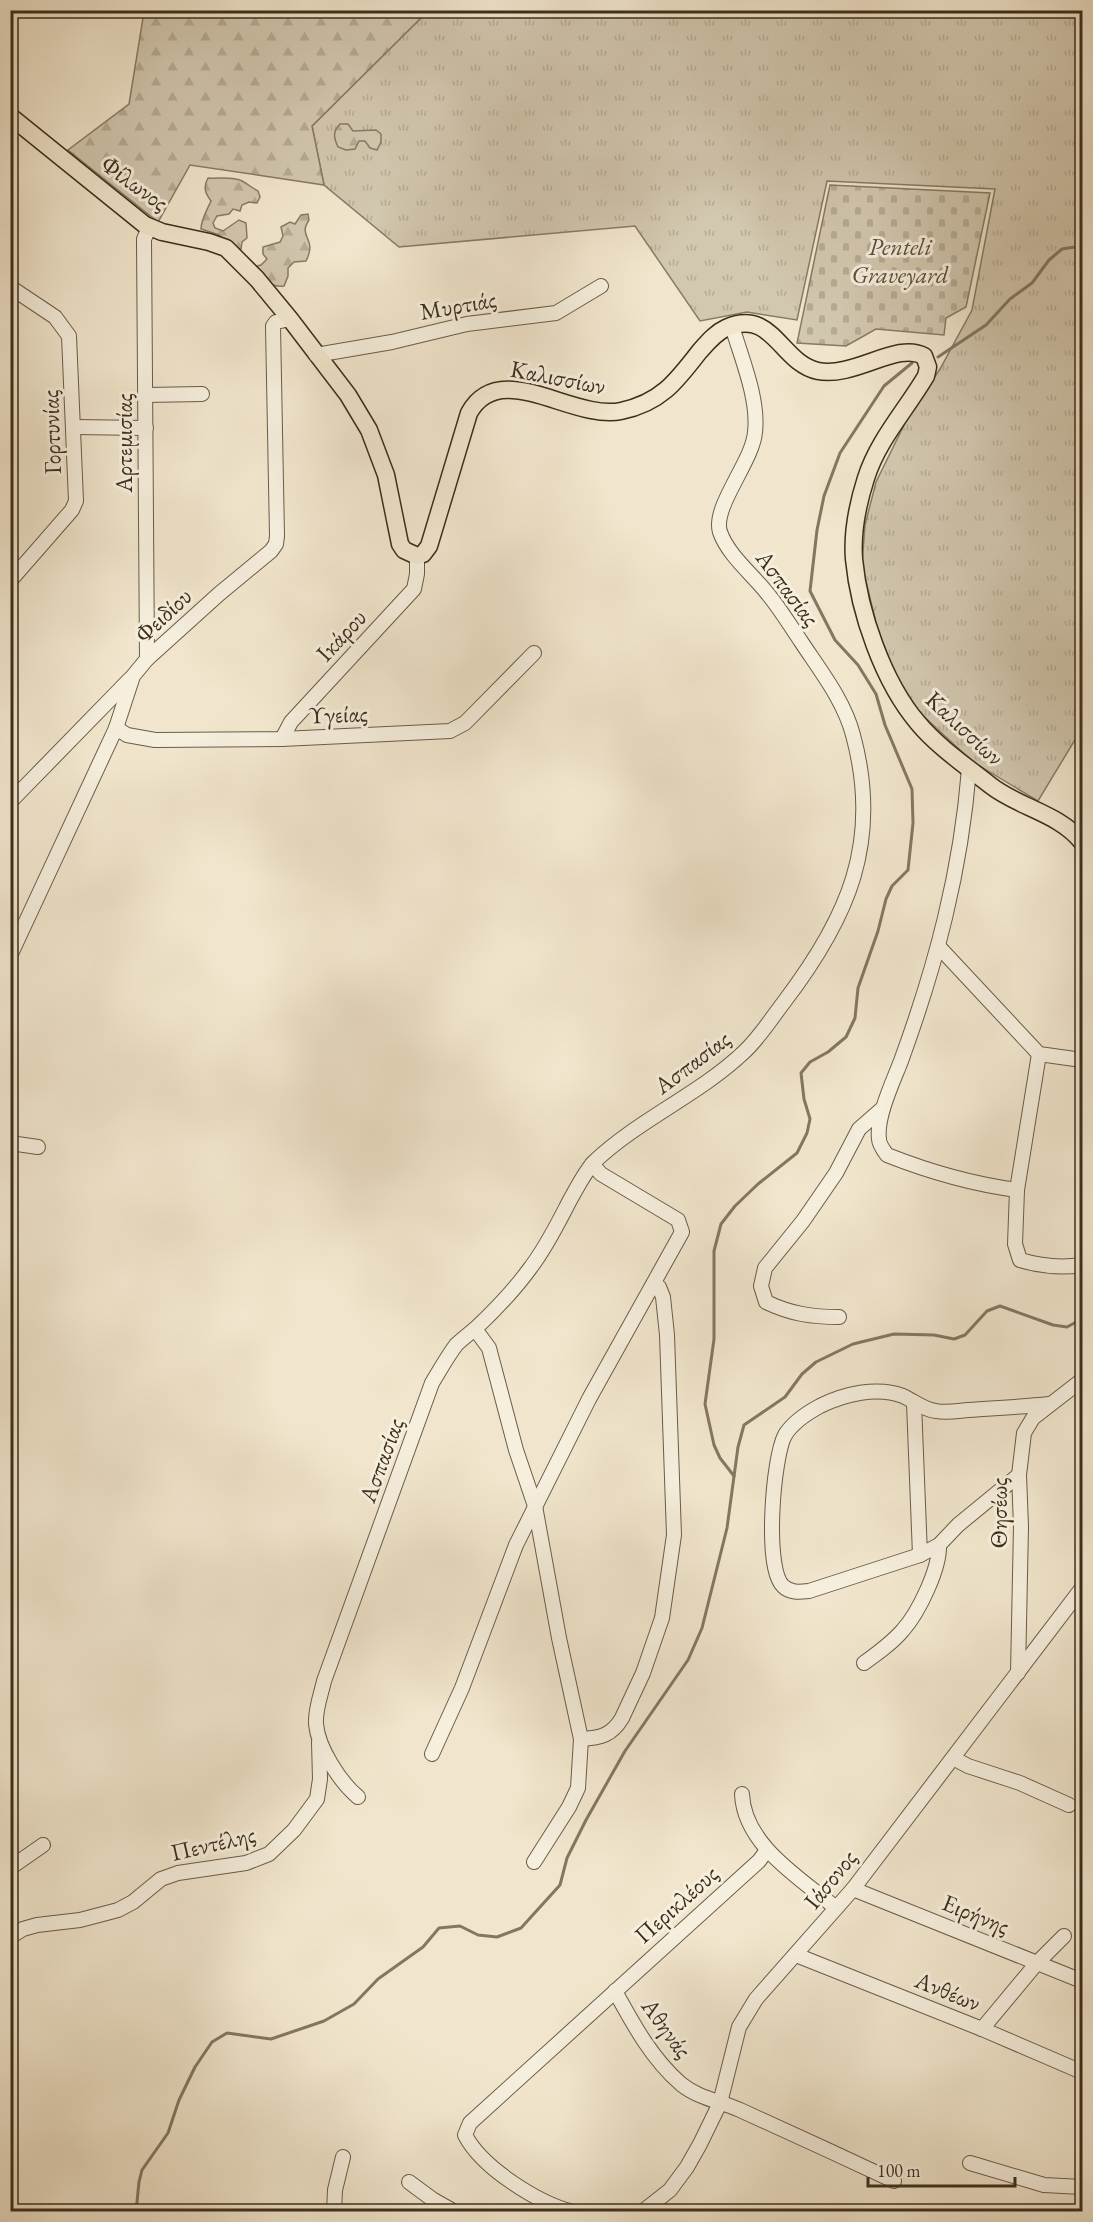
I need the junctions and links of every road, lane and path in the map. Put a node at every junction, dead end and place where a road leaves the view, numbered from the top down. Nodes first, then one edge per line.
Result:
1 (10, 116) edge
2 (149, 228) junction
3 (601, 286) dead end
4 (10, 287) edge
5 (290, 319) junction
6 (732, 326) junction
7 (316, 355) junction
8 (202, 394) dead end
9 (146, 395) junction
10 (73, 427) junction
11 (146, 428) junction
12 (417, 556) junction
13 (10, 582) edge
14 (534, 653) dead end
15 (147, 659) junction
16 (133, 676) junction
17 (116, 728) junction
18 (282, 739) junction
19 (969, 769) junction
20 (10, 802) edge
21 (1083, 842) edge
22 (939, 947) junction
23 (10, 956) edge
24 (1040, 1054) junction
25 (1083, 1060) edge
26 (883, 1108) junction
27 (10, 1143) edge
28 (38, 1147) dead end
29 (592, 1164) junction
30 (1017, 1190) junction
31 (1083, 1265) edge
32 (654, 1284) junction
33 (839, 1317) dead end
34 (475, 1329) junction
35 (1083, 1380) edge
36 (914, 1403) junction
37 (1049, 1404) junction
38 (1004, 1409) junction
39 (1024, 1433) junction
40 (1019, 1476) junction
41 (535, 1506) junction
42 (939, 1545) junction
43 (920, 1555) junction
44 (1083, 1588) edge
45 (864, 1663) dead end
46 (1018, 1673) junction
47 (319, 1737) junction
48 (581, 1739) junction
49 (432, 1754) dead end
50 (954, 1758) junction
51 (742, 1794) dead end
52 (358, 1797) dead end
53 (1069, 1805) dead end
54 (43, 1845) dead end
55 (767, 1850) junction
56 (534, 1862) dead end
57 (10, 1868) edge
58 (853, 1889) junction
59 (836, 1908) junction
60 (1064, 1936) dead end
61 (10, 1937) edge
62 (796, 1955) junction
63 (1037, 1963) junction
64 (1083, 1981) edge
65 (615, 1991) junction
66 (982, 2029) junction
67 (1083, 2072) edge
68 (720, 2103) junction
69 (343, 2157) dead end
70 (970, 2163) dead end
71 (894, 2181) dead end
72 (409, 2182) dead end
73 (1083, 2187) edge
74 (334, 2211) edge
75 (455, 2211) edge
76 (573, 2211) edge
77 (642, 2211) edge

1 - 2 main road, Φίλωνος
2 - 5 main road, Φίλωνος
2 - 9 street, Αρτεμισίας
3 - 7 street, Μυρτιάς
4 - 10 street, Γορτυνίας
5 - 7 main road
5 - 15 street, Φειδίου
6 - 12 main road, Καλισσίων
6 - 19 main road, Καλισσίων
6 - 29 street, Ασπασίας
7 - 12 main road
8 - 9 street
9 - 11 street, Αρτεμισίας
10 - 11 street
10 - 13 street, Γορτυνίας
11 - 15 street, Αρτεμισίας
12 - 18 street, Ικάρου
14 - 18 street, Υγείας
15 - 16 street, Φειδίου
16 - 17 street, Φειδίου
16 - 20 street
17 - 18 street, Υγείας
17 - 23 street, Φειδίου
19 - 21 main road, Καλισσίων
19 - 22 street
22 - 24 street
22 - 26 street
24 - 25 street
24 - 30 street
26 - 30 street
26 - 33 street
27 - 28 street
29 - 32 street
29 - 34 street, Ασπασίας
30 - 31 street
32 - 41 street
32 - 48 street
34 - 41 street
34 - 47 street, Ασπασίας
35 - 37 street
36 - 38 street
36 - 43 street
36 - 43 street
37 - 38 street
37 - 39 street
38 - 39 street
39 - 40 street, Θησέως
40 - 42 street
40 - 46 street, Θησέως
41 - 48 street
41 - 49 street
42 - 43 street
42 - 45 street
44 - 46 street, Ιάσονος
46 - 50 street, Ιάσονος
47 - 52 street, Ασπασίας
47 - 61 street, Πεντέλης
48 - 56 street
50 - 53 street
50 - 58 street, Ιάσονος
51 - 55 street
54 - 57 street
55 - 59 street
55 - 65 street, Περικλέους
58 - 59 street, Ιάσονος
58 - 63 street, Ειρήνης
59 - 62 street, Ιάσονος
60 - 63 street
62 - 66 street, Ανθέων
62 - 68 street, Ιάσονος
63 - 64 street, Ειρήνης
63 - 66 street
65 - 68 street, Αθηνάς
65 - 76 street, Περικλέους
66 - 67 street, Ανθέων
68 - 71 street, Αθηνάς
68 - 77 street, Ιάσονος
69 - 74 street
70 - 73 street
72 - 75 street

